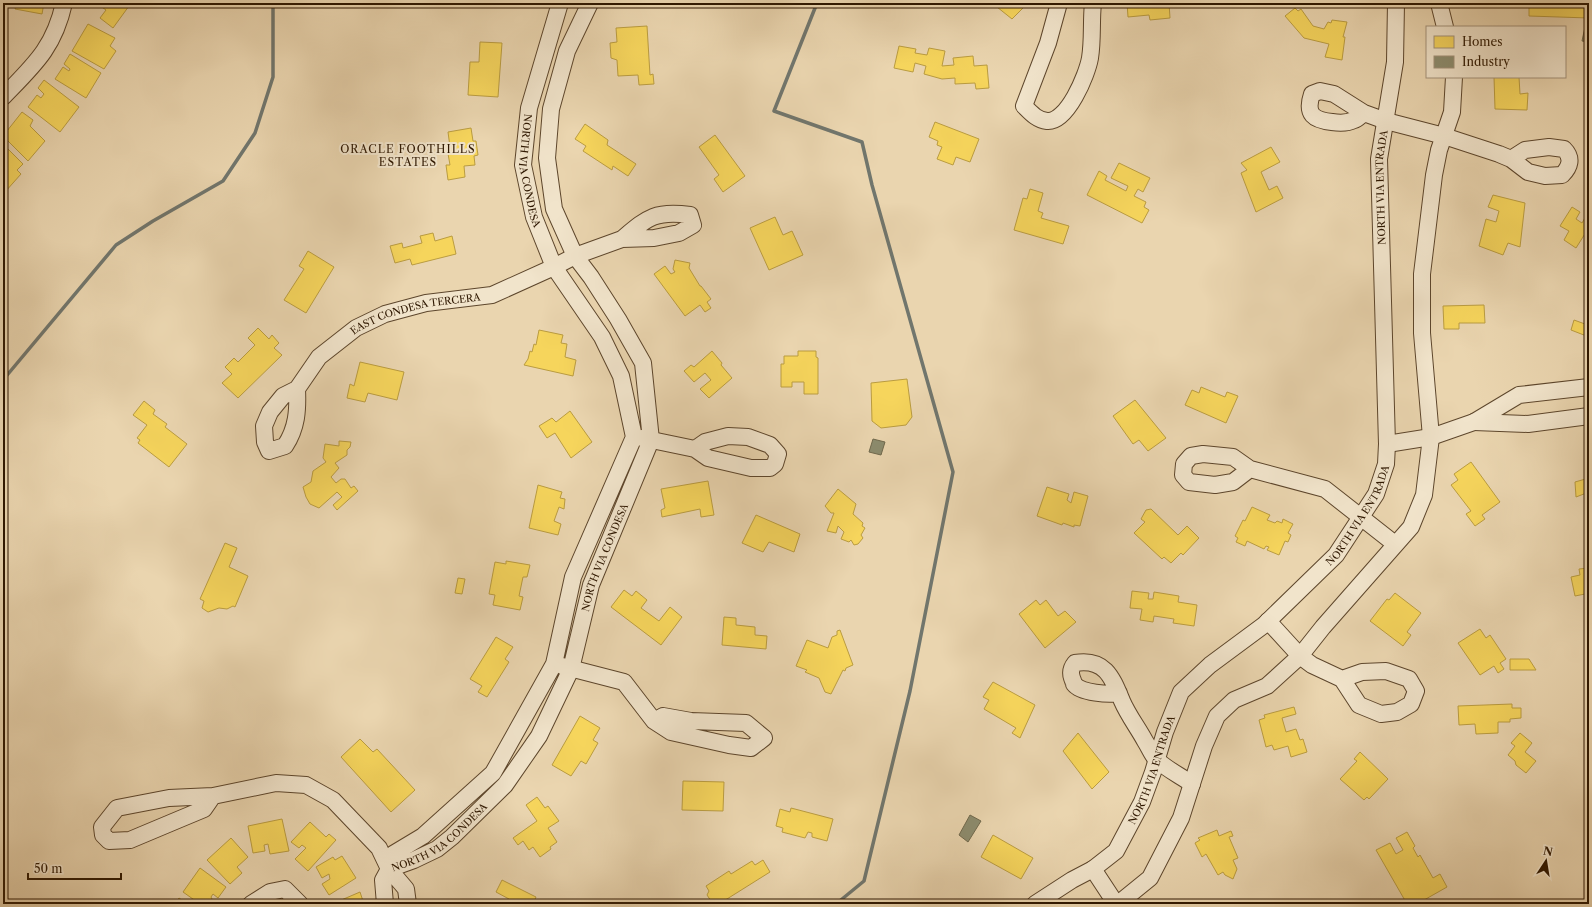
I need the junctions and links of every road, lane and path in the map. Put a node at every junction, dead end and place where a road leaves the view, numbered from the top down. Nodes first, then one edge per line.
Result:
1 (64, 3) edge
2 (560, 3) edge
3 (590, 3) edge
4 (1059, 3) edge
5 (1093, 3) edge
6 (1396, 3) edge
7 (1439, 3) edge
8 (1445, 26) edge
9 (1454, 78) edge
10 (3, 97) edge
11 (1364, 113) dead end
12 (1386, 121) junction
13 (1444, 136) junction
14 (1511, 158) dead end
15 (622, 239) dead end
16 (575, 256) junction
17 (554, 267) junction
18 (1589, 387) edge
19 (297, 389) dead end
20 (1589, 416) edge
21 (1474, 422) junction
22 (634, 437) junction
23 (1431, 438) junction
24 (651, 440) junction
25 (1387, 444) junction
26 (695, 449) dead end
27 (1250, 468) dead end
28 (1360, 517) junction
29 (1395, 544) junction
30 (1268, 621) junction
31 (1300, 656) junction
32 (554, 664) junction
33 (571, 669) junction
34 (1342, 679) dead end
35 (1119, 693) dead end
36 (654, 721) junction
37 (707, 721) junction
38 (703, 739) junction
39 (1156, 759) junction
40 (1192, 784) junction
41 (213, 796) junction
42 (389, 869) junction
43 (1093, 869) junction
44 (251, 904) edge
45 (300, 904) edge
46 (385, 904) edge
47 (408, 904) edge
48 (1035, 904) edge
49 (1117, 904) edge

1 - 10 street
2 - 17 street, NORTH VIA CONDESA
3 - 16 street, NORTH VIA CONDESA
4 - 5 street
6 - 12 street, NORTH VIA ENTRADA
7 - 8 street
9 - 13 street
11 - 12 street
12 - 13 street
12 - 25 street, NORTH VIA ENTRADA
13 - 14 street
13 - 23 street
15 - 16 street
16 - 17 street
16 - 24 street, NORTH VIA CONDESA
17 - 19 street, EAST CONDESA TERCERA
17 - 22 street, NORTH VIA CONDESA
18 - 21 street
20 - 21 street
21 - 23 street
22 - 24 street
22 - 32 street, NORTH VIA CONDESA
23 - 25 street
23 - 29 street
24 - 26 street
24 - 33 street, NORTH VIA CONDESA
25 - 28 street, NORTH VIA ENTRADA
27 - 28 street
28 - 29 street
28 - 30 street, NORTH VIA ENTRADA
29 - 31 street
30 - 31 street
30 - 39 street, NORTH VIA ENTRADA
31 - 34 street
31 - 40 street
32 - 33 street
32 - 42 street, NORTH VIA CONDESA
33 - 36 street
33 - 42 street, NORTH VIA CONDESA
35 - 39 street
36 - 37 street
36 - 38 street
37 - 38 street
37 - 38 street
39 - 40 street
39 - 43 street, NORTH VIA ENTRADA
40 - 49 street
41 - 41 street
41 - 42 street
42 - 46 street
42 - 47 street
43 - 48 street, NORTH VIA ENTRADA
43 - 49 street
44 - 45 street

